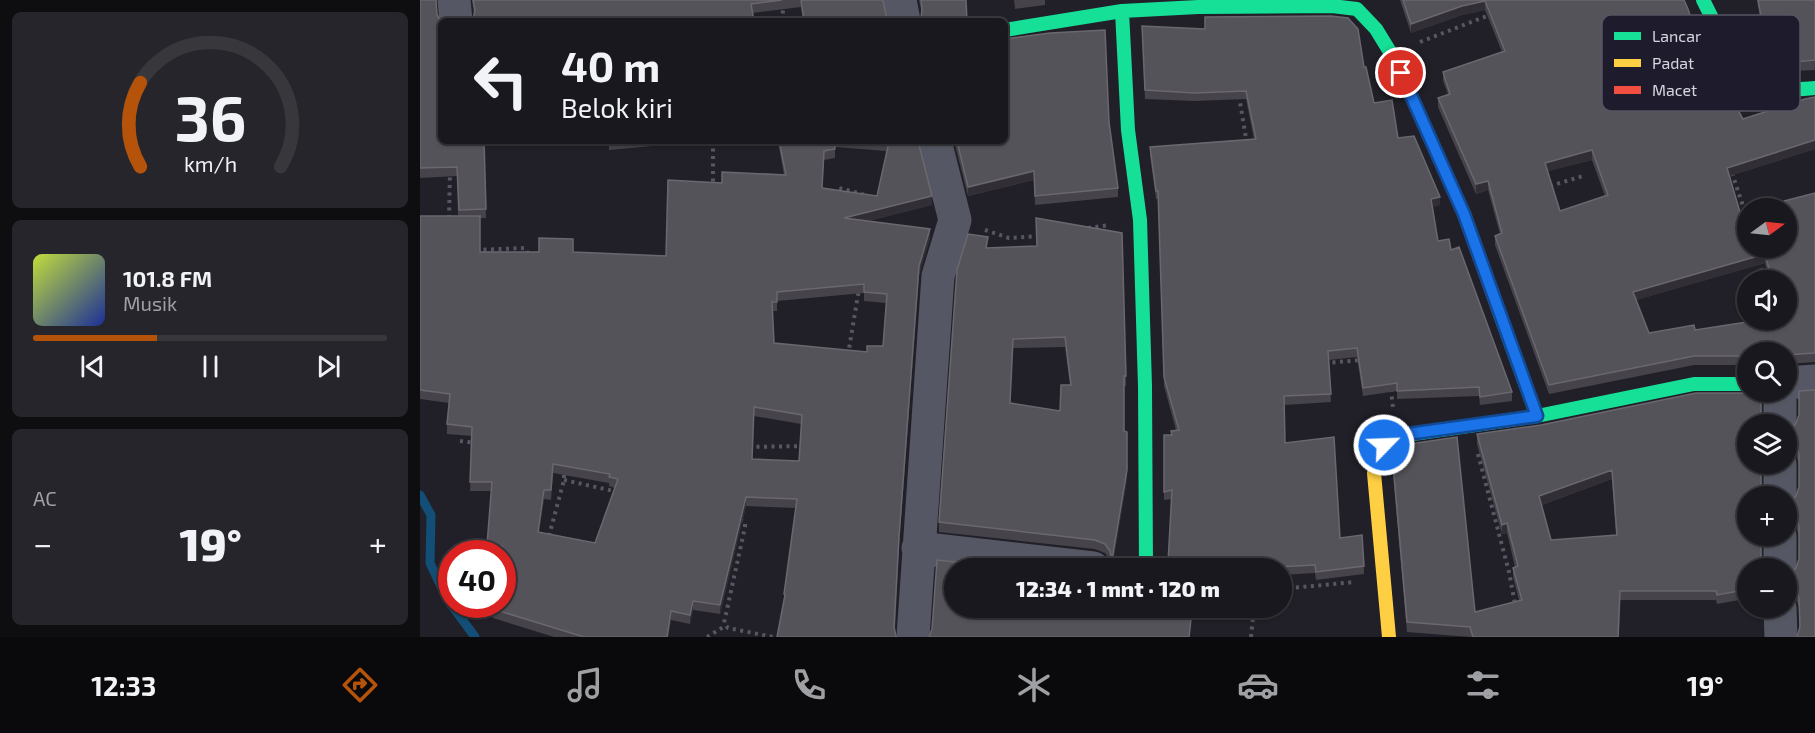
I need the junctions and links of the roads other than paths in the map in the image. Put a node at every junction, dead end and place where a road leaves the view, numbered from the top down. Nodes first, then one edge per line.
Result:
1 (454, 0) edge
2 (900, 0) edge
3 (1703, 0) edge
4 (1358, 4) edge
5 (1122, 11) junction
6 (1711, 15) edge
7 (456, 18) edge
8 (903, 18) edge
9 (1008, 30) edge
10 (1815, 88) edge
11 (1800, 89) edge
12 (936, 144) edge
13 (1815, 381) edge
14 (1797, 382) edge
15 (1737, 384) edge
16 (1537, 416) junction
17 (918, 548) junction
18 (1006, 558) edge
19 (1146, 558) edge
20 (1780, 618) edge
21 (913, 637) edge
22 (1389, 637) edge
23 (1781, 637) edge

1 - 7 street
2 - 8 street
3 - 6 street
4 - 5 street
4 - 16 street
5 - 9 street
5 - 19 street
10 - 11 street
12 - 17 street
13 - 14 street
15 - 16 street
16 - 22 street
17 - 18 street
17 - 21 street
20 - 23 street

